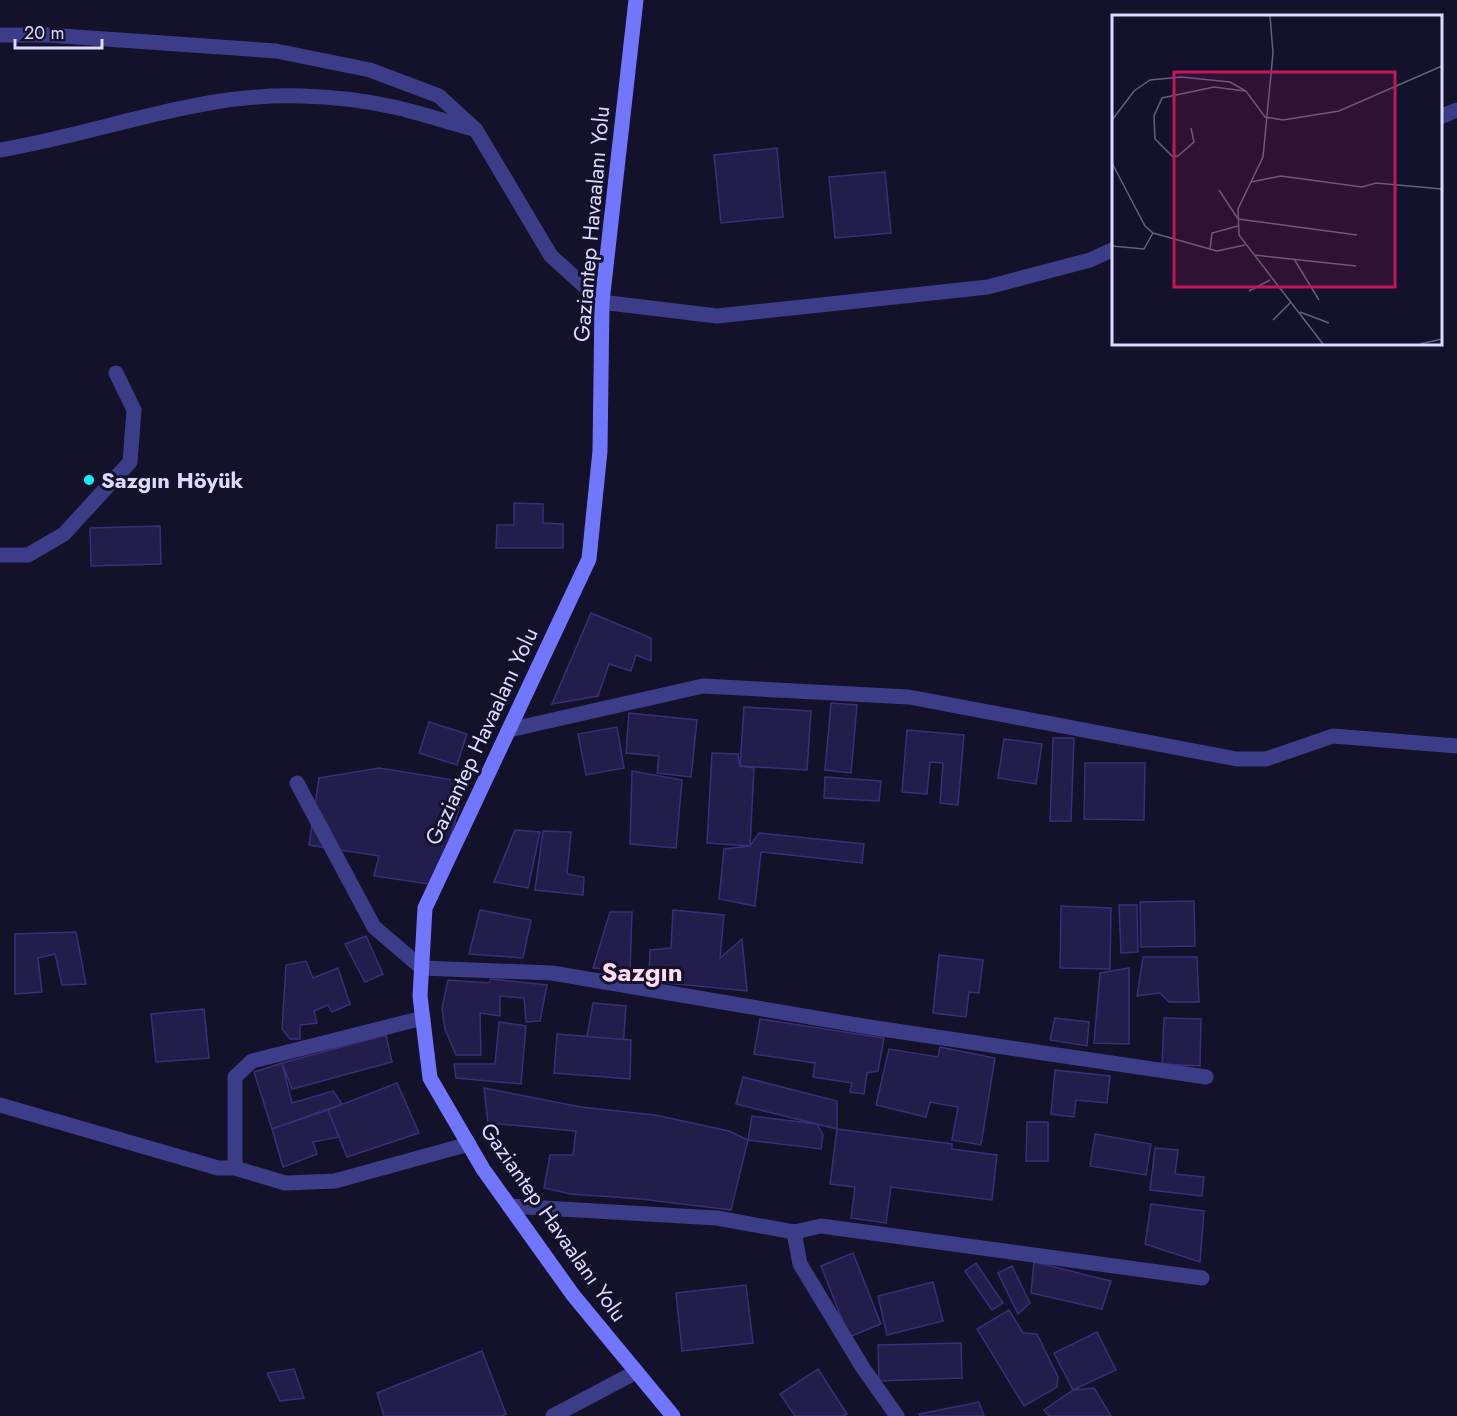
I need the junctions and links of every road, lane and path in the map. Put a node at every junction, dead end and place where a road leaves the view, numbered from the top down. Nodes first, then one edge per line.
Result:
1 (636, 0) edge
2 (0, 34) edge
3 (1457, 110) edge
4 (1442, 116) edge
5 (476, 130) junction
6 (0, 150) edge
7 (1112, 249) edge
8 (602, 302) junction
9 (116, 374) dead end
10 (0, 555) edge
11 (508, 730) junction
12 (1457, 746) edge
13 (297, 783) dead end
14 (422, 968) junction
15 (423, 1018) junction
16 (1206, 1077) dead end
17 (0, 1105) edge
18 (469, 1144) junction
19 (235, 1168) junction
20 (509, 1206) junction
21 (794, 1233) junction
22 (1202, 1278) dead end
23 (636, 1372) junction
24 (553, 1416) edge
25 (673, 1416) edge
26 (897, 1416) edge

1 - 8 main road, Gaziantep Havaalanı Yolu
2 - 5 street
3 - 4 street
5 - 6 street
5 - 8 street
7 - 8 street
8 - 11 main road, Gaziantep Havaalanı Yolu
9 - 10 street
11 - 12 street
11 - 14 main road, Gaziantep Havaalanı Yolu
13 - 14 street
14 - 15 main road, Gaziantep Havaalanı Yolu
14 - 16 street
15 - 18 main road, Gaziantep Havaalanı Yolu
15 - 19 street
17 - 19 street
18 - 19 street
18 - 20 main road, Gaziantep Havaalanı Yolu
20 - 21 street
20 - 23 main road, Gaziantep Havaalanı Yolu
21 - 22 street
21 - 26 street
23 - 24 street
23 - 25 main road, Gaziantep Havaalanı Yolu

